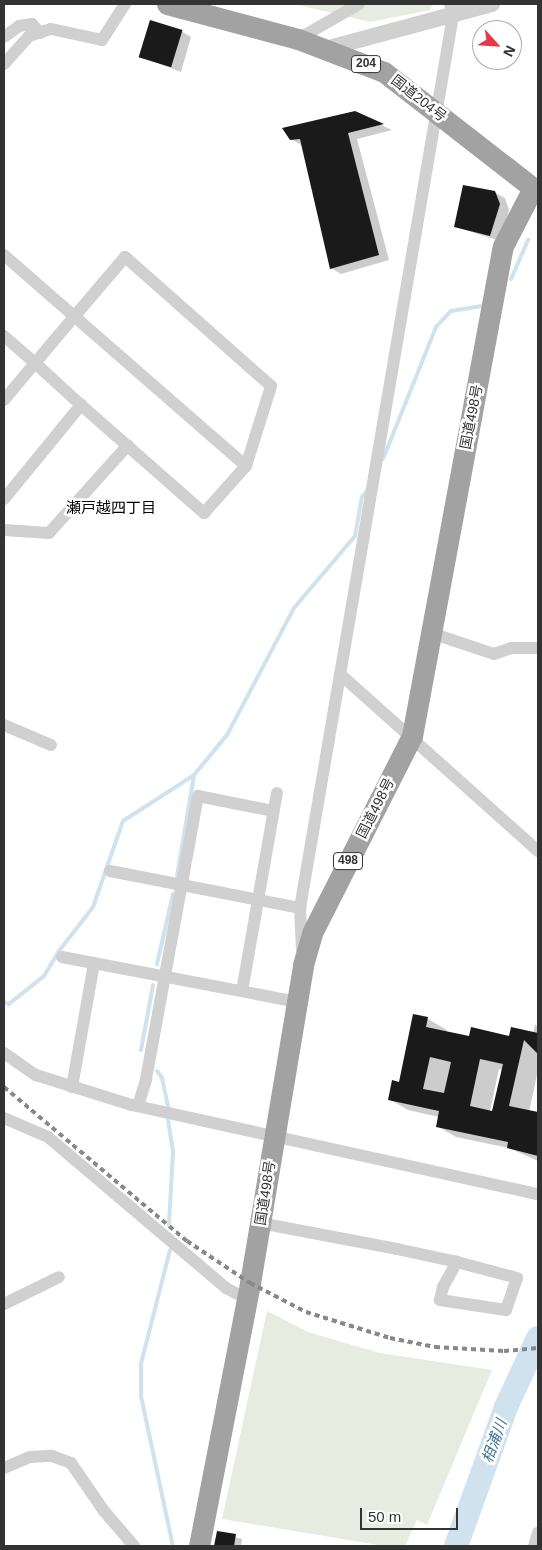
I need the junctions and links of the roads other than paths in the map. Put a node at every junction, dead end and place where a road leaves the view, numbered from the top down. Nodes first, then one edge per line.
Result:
1 (125, 4) edge
2 (167, 4) edge
3 (359, 4) edge
4 (492, 4) edge
5 (452, 10) edge
6 (40, 33) junction
7 (4, 37) edge
8 (298, 39) junction
9 (329, 48) junction
10 (4, 64) edge
11 (435, 111) junction
12 (536, 190) edge
13 (4, 255) edge
14 (73, 318) junction
15 (4, 336) edge
16 (35, 363) junction
17 (4, 400) edge
18 (81, 405) junction
19 (128, 445) junction
20 (246, 466) junction
21 (4, 499) edge
22 (4, 530) edge
23 (431, 634) junction
24 (538, 648) edge
25 (340, 674) junction
26 (4, 725) edge
27 (412, 736) junction
28 (51, 745) dead end
29 (277, 792) dead end
30 (272, 811) junction
31 (538, 851) edge
32 (110, 871) dead end
33 (182, 885) junction
34 (258, 900) junction
35 (300, 908) junction
36 (62, 957) dead end
37 (94, 963) junction
38 (303, 965) junction
39 (163, 976) junction
40 (242, 991) junction
41 (296, 1002) junction
42 (4, 1053) edge
43 (72, 1087) junction
44 (138, 1106) junction
45 (4, 1118) edge
46 (274, 1135) junction
47 (538, 1194) edge
48 (260, 1223) junction
49 (457, 1262) junction
50 (59, 1277) dead end
51 (247, 1299) junction
52 (4, 1304) edge
53 (4, 1468) edge
54 (538, 1533) edge
55 (134, 1546) edge
56 (199, 1546) edge
57 (534, 1546) edge

1 - 6 street
2 - 8 highway, 国道204号 / 204
3 - 8 street
4 - 5 street
5 - 9 street
5 - 11 street
6 - 7 street
6 - 10 street
8 - 9 highway, 国道204号 / 204
9 - 11 highway, 国道204号 / 204
11 - 12 highway, 国道204号 / 204
11 - 25 street
12 - 23 highway, 国道498号 / 498
13 - 14 street
14 - 16 street
14 - 20 street
14 - 20 street
15 - 16 street
16 - 17 street
16 - 18 street
18 - 19 street
18 - 21 street
19 - 20 street
19 - 22 street
23 - 24 street
23 - 27 highway, 国道498号 / 498
25 - 27 street
25 - 35 street
26 - 28 street
27 - 31 street
27 - 38 highway, 国道498号 / 498
29 - 30 street
30 - 33 street
30 - 34 street
32 - 33 street
33 - 34 street
33 - 39 street
34 - 35 street
34 - 40 street
35 - 38 street
36 - 37 street
37 - 39 street
37 - 43 street
38 - 41 highway, 国道498号 / 498
39 - 40 street
39 - 44 street
40 - 41 street
41 - 46 highway, 国道498号 / 498
42 - 43 street
43 - 44 street
44 - 46 street
45 - 51 street
46 - 47 street
46 - 48 highway, 国道498号 / 498
48 - 49 street
48 - 51 highway, 国道498号 / 498
49 - 49 street
50 - 52 street
51 - 56 highway, 国道498号 / 498
53 - 55 street
54 - 57 street

